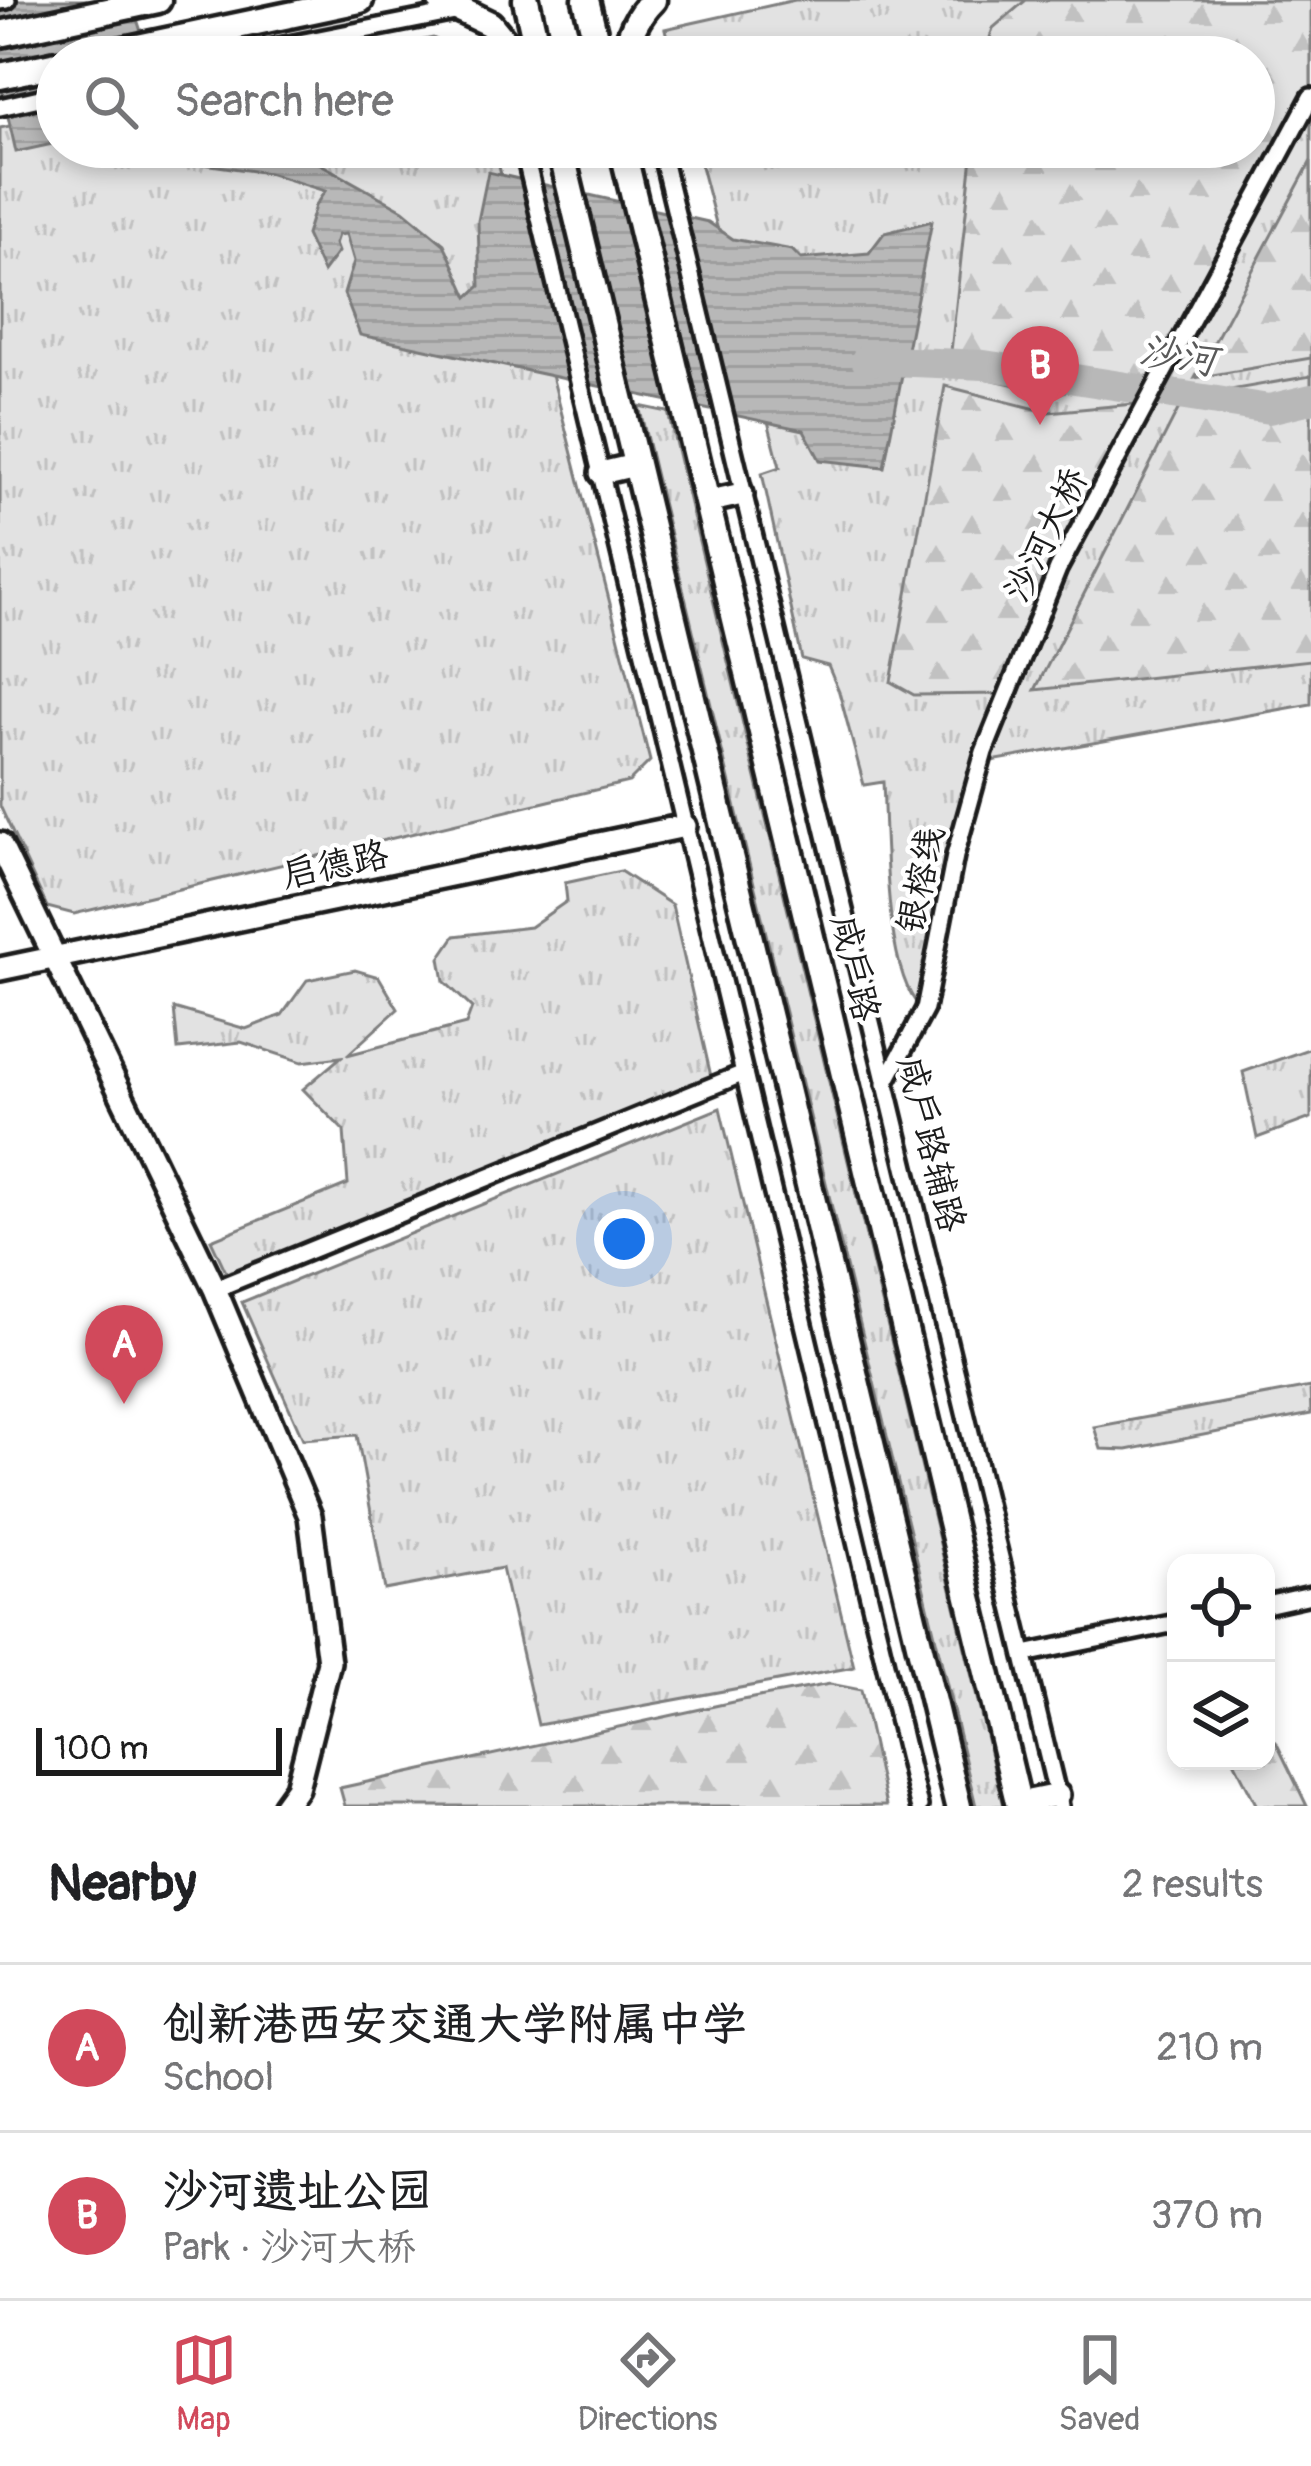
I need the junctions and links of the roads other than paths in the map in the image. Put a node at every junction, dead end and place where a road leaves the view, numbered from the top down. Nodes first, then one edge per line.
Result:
1 (158, 0) edge
2 (360, 0) edge
3 (526, 0) edge
4 (586, 0) edge
5 (652, 0) edge
6 (451, 5) edge
7 (493, 28) junction
8 (632, 31) junction
9 (0, 34) edge
10 (190, 36) edge
11 (318, 36) edge
12 (495, 36) edge
13 (500, 36) edge
14 (534, 36) edge
15 (595, 36) edge
16 (631, 36) edge
17 (633, 36) edge
18 (36, 68) edge
19 (0, 76) edge
20 (1311, 97) edge
21 (36, 98) edge
22 (0, 106) edge
23 (1275, 164) edge
24 (528, 168) edge
25 (565, 168) edge
26 (626, 168) edge
27 (665, 168) edge
28 (1273, 168) edge
29 (635, 465) junction
30 (601, 473) junction
31 (742, 494) junction
32 (706, 502) junction
33 (984, 752) joint
34 (685, 826) junction
35 (0, 844) edge
36 (55, 957) junction
37 (0, 969) edge
38 (744, 1073) junction
39 (885, 1084) junction
40 (214, 1289) junction
41 (1311, 1595) edge
42 (1275, 1603) edge
43 (1167, 1625) edge
44 (1024, 1654) junction
45 (1059, 1801) edge
46 (1019, 1805) edge
47 (284, 1806) edge
48 (920, 1806) edge
49 (958, 1806) edge

1 - 9 main road
2 - 10 main road
3 - 14 main road
4 - 15 main road
5 - 8 main road
6 - 7 main road
6 - 11 street
7 - 12 street
7 - 13 main road
8 - 16 main road
8 - 17 street
18 - 19 main road
20 - 23 street, 沙河大桥
21 - 22 street
24 - 30 street
25 - 29 main road
26 - 32 main road, 咸户路
27 - 31 street, 咸户路辅路
28 - 33 street, 沙河大桥
29 - 30 street
29 - 49 main road
30 - 34 street
31 - 32 street
31 - 39 street, 咸户路辅路
32 - 46 main road, 咸户路
33 - 39 street, 银榕线
34 - 36 street, 启德路
34 - 38 street
35 - 36 street
36 - 37 street, 启德路
36 - 40 street
38 - 40 street
38 - 48 street
39 - 44 street, 咸户路辅路
40 - 47 street
41 - 42 street
43 - 44 street
44 - 45 street, 咸户路辅路
45 - 46 street

